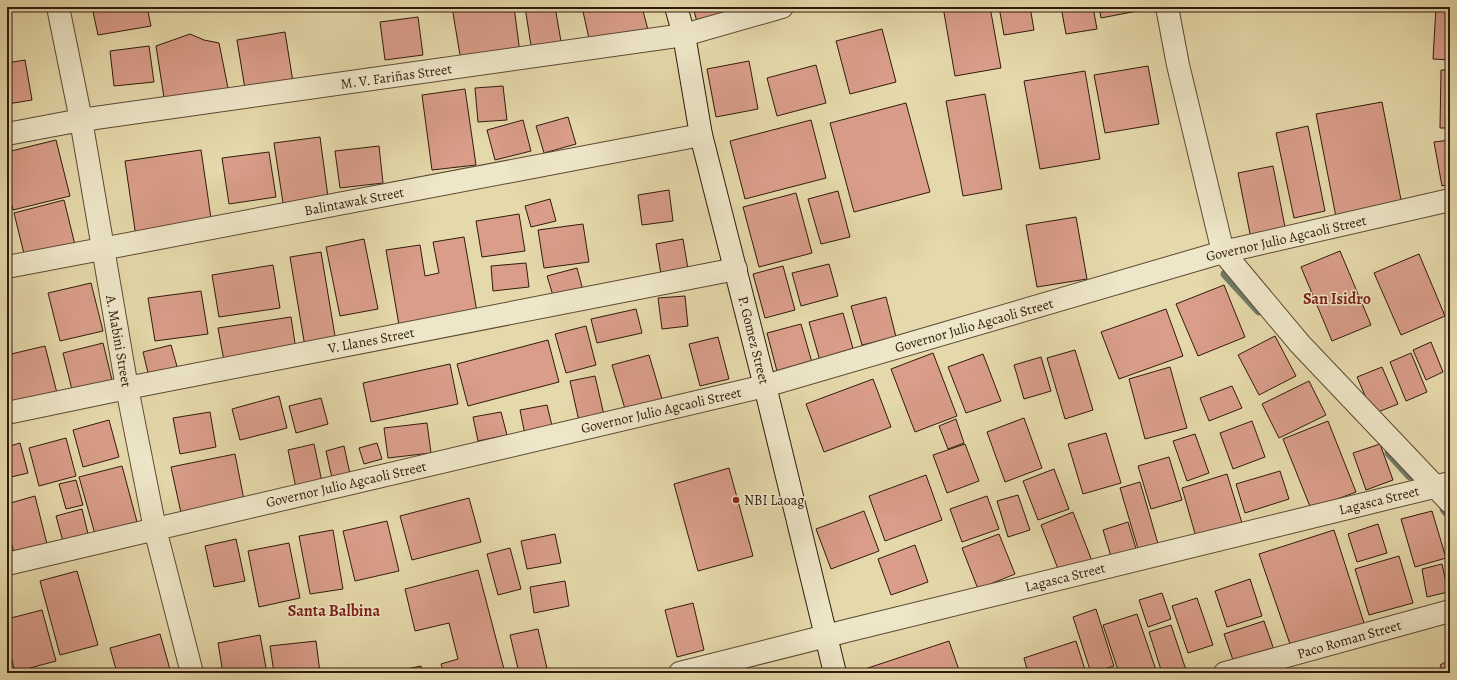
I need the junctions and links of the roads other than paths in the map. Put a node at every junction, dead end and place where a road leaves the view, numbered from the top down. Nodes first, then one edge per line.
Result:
1 (58, 7) edge
2 (676, 7) edge
3 (782, 7) edge
4 (1167, 7) edge
5 (684, 35) junction
6 (81, 120) junction
7 (7, 134) edge
8 (701, 134) junction
9 (1450, 200) edge
10 (104, 249) junction
11 (1223, 252) junction
12 (7, 267) edge
13 (736, 269) junction
14 (765, 386) junction
15 (127, 388) junction
16 (7, 413) edge
17 (1443, 484) edge
18 (1450, 502) edge
19 (155, 529) junction
20 (7, 564) edge
21 (1450, 611) edge
22 (826, 636) junction
23 (192, 673) edge
24 (680, 673) edge
25 (835, 673) edge
26 (1225, 673) edge

1 - 6 street, A. Mabini Street
2 - 5 street, P. Gomez Street
3 - 5 street, M. V. Fariñas Street
4 - 11 street
5 - 6 street, M. V. Fariñas Street
5 - 8 street, P. Gomez Street
6 - 7 street, M. V. Fariñas Street
6 - 10 street, A. Mabini Street
8 - 10 street, Balintawak Street
8 - 13 street, P. Gomez Street
9 - 11 street, Governor Julio Agcaoli Street
10 - 12 street, Balintawak Street
10 - 15 street, A. Mabini Street
11 - 14 street, Governor Julio Agcaoli Street
11 - 17 street
13 - 14 street, P. Gomez Street
13 - 15 street, V. Llanes Street
14 - 19 street, Governor Julio Agcaoli Street
14 - 22 street, P. Gomez Street
15 - 16 street, V. Llanes Street
15 - 19 street, A. Mabini Street
17 - 18 street
17 - 22 street, Lagasca Street
19 - 20 street, Governor Julio Agcaoli Street
19 - 23 street, A. Mabini Street
21 - 26 street, Paco Roman Street
22 - 24 street, Lagasca Street
22 - 25 street, P. Gomez Street

